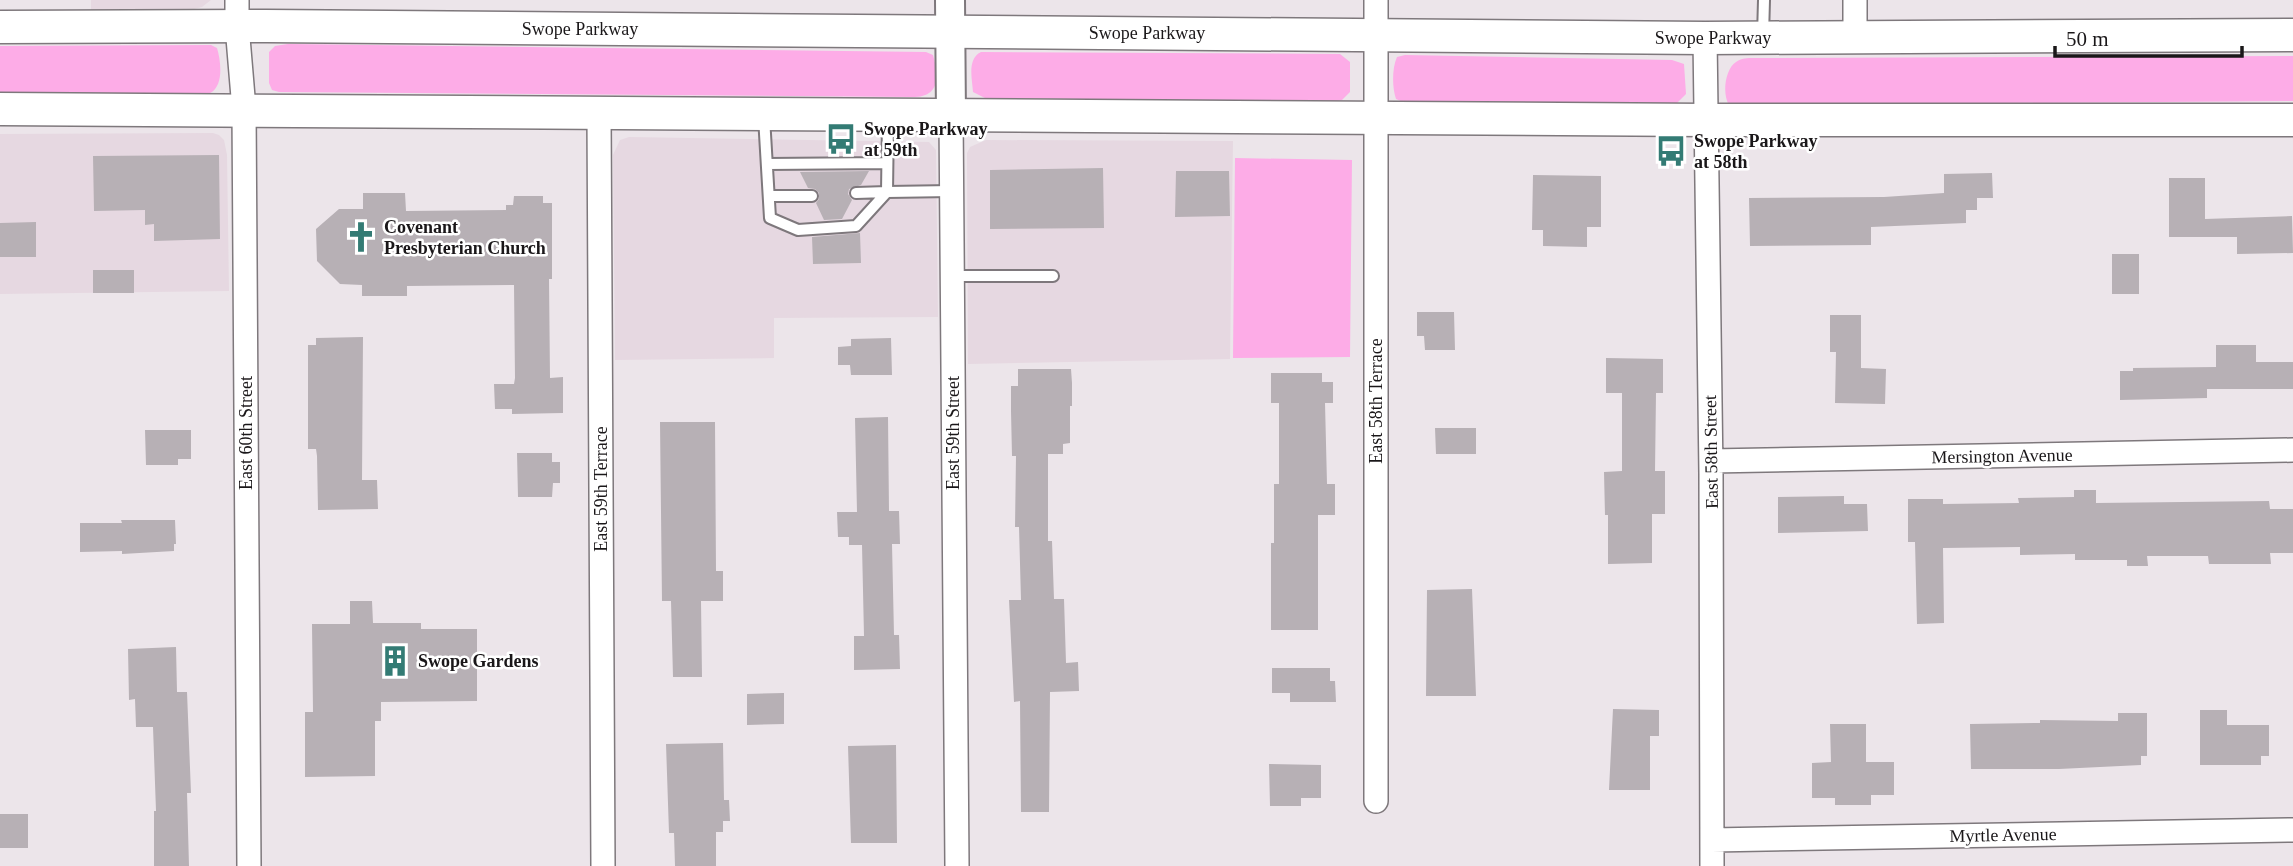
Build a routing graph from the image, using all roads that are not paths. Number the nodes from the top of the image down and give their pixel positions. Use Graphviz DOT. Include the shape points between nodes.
graph roads {
  1 [pos="950,0"];
  2 [pos="1376,0"];
  3 [pos="1764,0"];
  4 [pos="1855,0"];
  5 [pos="237,13"];
  6 [pos="0,27"];
  7 [pos="950,32"];
  8 [pos="1376,34"];
  9 [pos="2293,35"];
  10 [pos="1855,37"];
  11 [pos="1705,38"];
  12 [pos="1763,38"];
  13 [pos="0,109"];
  14 [pos="244,109"];
  15 [pos="599,113"];
  16 [pos="764,114"];
  17 [pos="888,115"];
  18 [pos="951,116"];
  19 [pos="1375,118"];
  20 [pos="1706,120"];
  21 [pos="2293,120"];
  22 [pos="887,163"];
  23 [pos="767,164"];
  24 [pos="951,191"];
  25 [pos="887,192"];
  26 [pos="856,193"];
  27 [pos="769,196"];
  28 [pos="812,196"];
  29 [pos="952,276"];
  30 [pos="1053,276"];
  31 [pos="2293,450"];
  32 [pos="1711,461"];
  33 [pos="1376,801"];
  34 [pos="2293,830"];
  35 [pos="1712,840"];
  36 [pos="249,866"];
  37 [pos="603,866"];
  38 [pos="957,866"];
  39 [pos="1712,866"];
  1 -- 7 [label="street, East 59th Street"];
  2 -- 8 [label="street, East 58th Terrace"];
  3 -- 12 [label="lane"];
  4 -- 10 [label="street"];
  5 -- 6 [label="main road, Swope Parkway"];
  5 -- 7 [label="main road, Swope Parkway"];
  5 -- 14 [label="street, East 60th Street"];
  7 -- 8 [label="main road, Swope Parkway"];
  7 -- 18 [label="street, East 59th Street"];
  8 -- 11 [label="main road, Swope Parkway"];
  8 -- 19 [label="street, East 58th Terrace"];
  9 -- 10 [label="main road, Swope Parkway"];
  10 -- 12 [label="main road, Swope Parkway"];
  11 -- 12 [label="main road, Swope Parkway"];
  11 -- 20 [label="street, East 58th Street"];
  13 -- 14 [label="main road"];
  14 -- 15 [label="main road"];
  14 -- 36 [label="street, East 60th Street"];
  15 -- 16 [label="main road"];
  15 -- 37 [label="street, East 59th Terrace"];
  16 -- 17 [label="main road"];
  16 -- 23 [label="lane"];
  17 -- 18 [label="main road"];
  17 -- 22 [label="lane"];
  18 -- 19 [label="main road"];
  18 -- 24 [label="street, East 59th Street"];
  19 -- 20 [label="main road"];
  19 -- 33 [label="street, East 58th Terrace"];
  20 -- 21 [label="main road"];
  20 -- 32 [label="street, East 58th Street"];
  22 -- 23 [label="lane"];
  22 -- 25 [label="lane"];
  23 -- 27 [label="lane"];
  24 -- 25 [label="lane"];
  24 -- 29 [label="street, East 59th Street"];
  25 -- 26 [label="lane"];
  25 -- 27 [label="lane" via="856,226 798,230 770,218"];
  27 -- 28 [label="lane"];
  29 -- 30 [label="lane"];
  29 -- 38 [label="street, East 59th Street"];
  31 -- 32 [label="street, Mersington Avenue"];
  32 -- 35 [label="street, East 58th Street"];
  34 -- 35 [label="street, Myrtle Avenue"];
  35 -- 39 [label="street, East 58th Street"];
}
